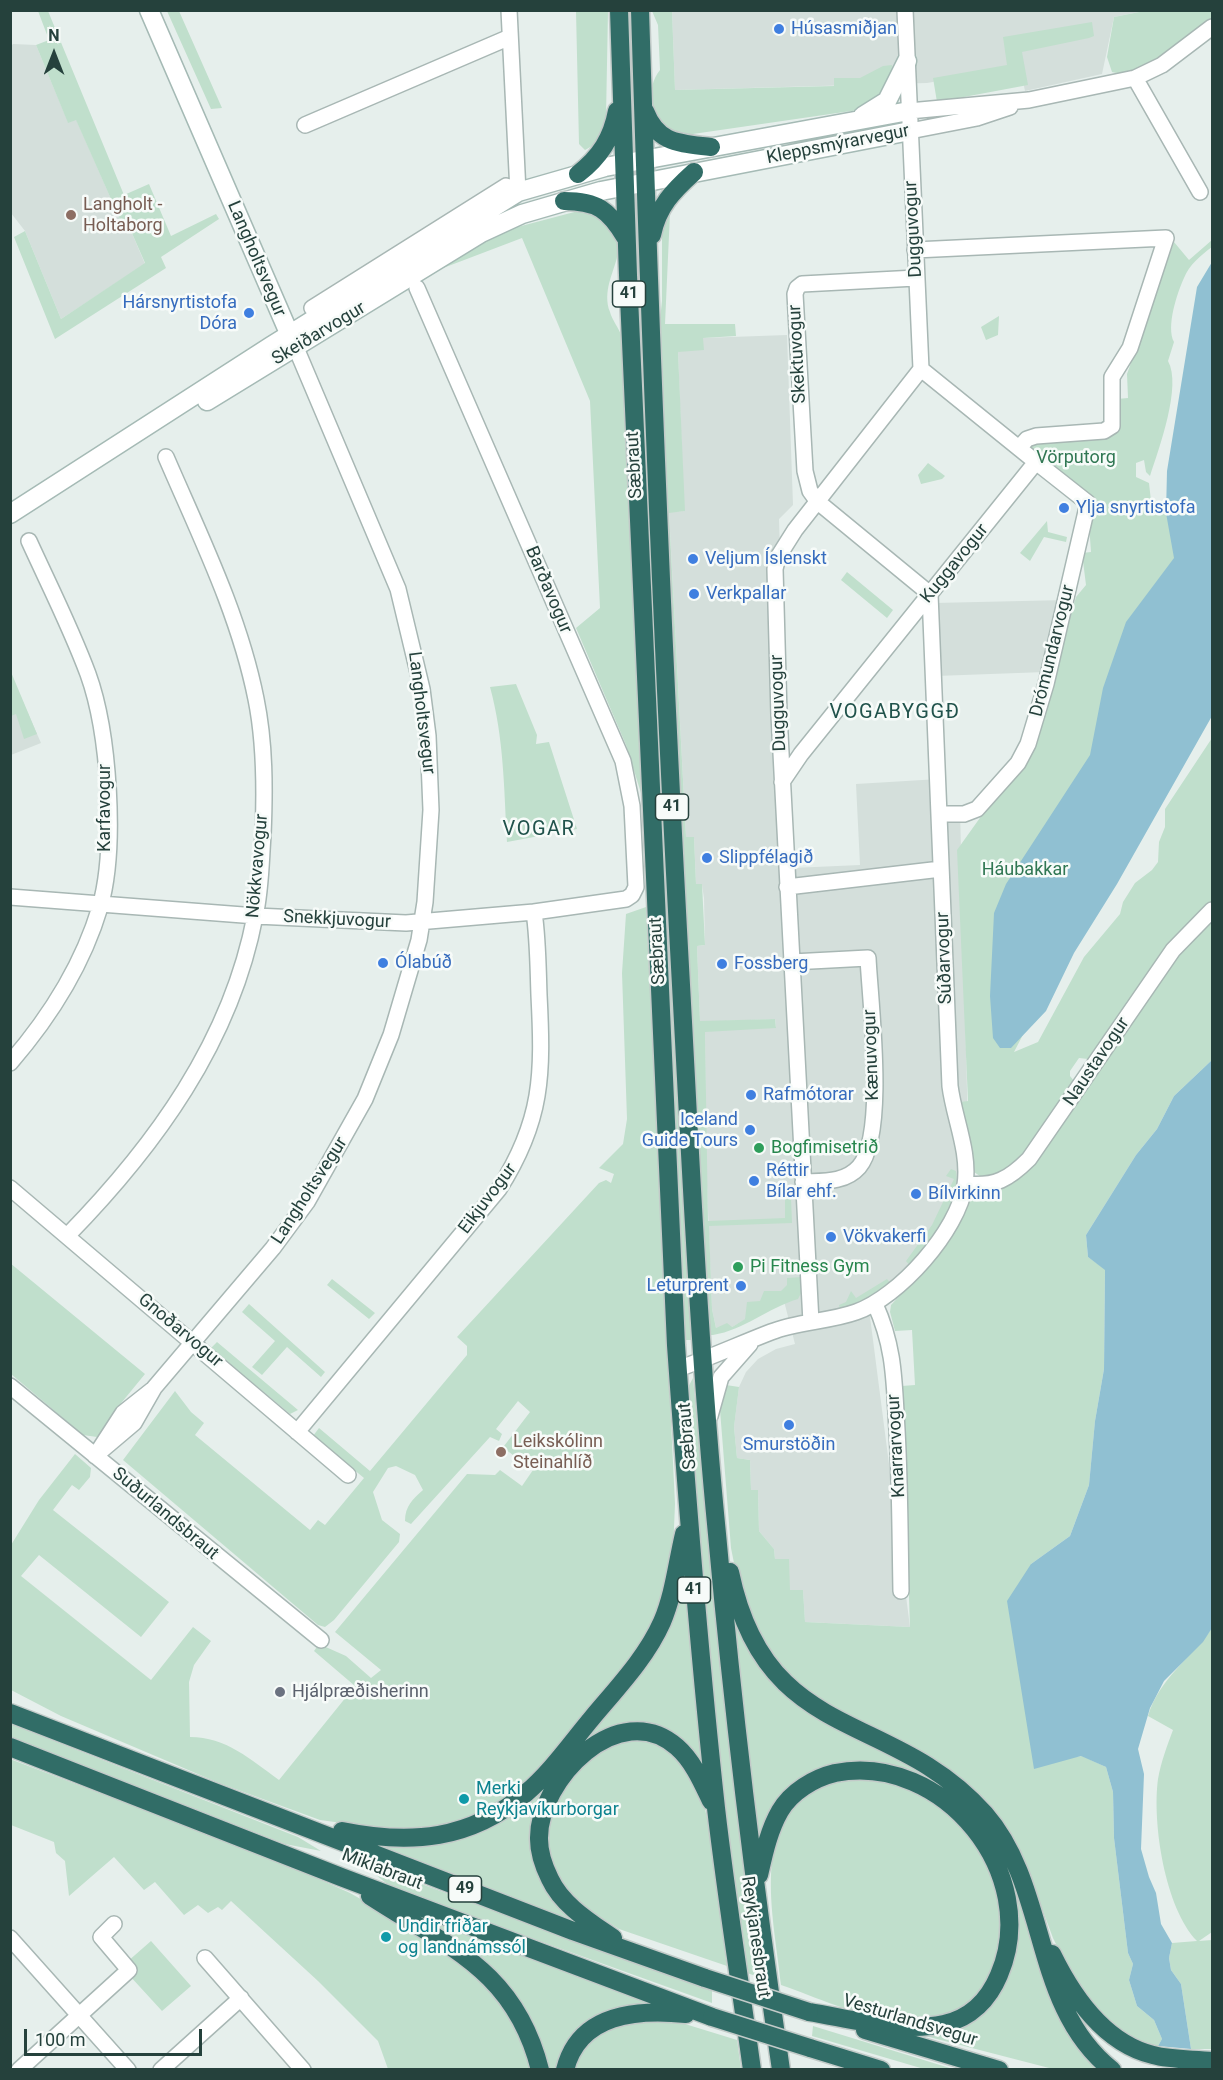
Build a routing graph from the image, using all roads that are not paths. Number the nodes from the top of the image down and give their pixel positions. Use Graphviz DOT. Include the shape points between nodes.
graph roads {
  1 [pos="148,10"];
  2 [pos="509,10"];
  3 [pos="619,10"];
  4 [pos="640,10"];
  5 [pos="905,10"];
  6 [pos="1212,27"];
  7 [pos="510,37"];
  8 [pos="907,61"];
  9 [pos="1135,78"];
  10 [pos="621,91"];
  11 [pos="1029,100"];
  12 [pos="643,106"];
  13 [pos="909,111"];
  14 [pos="843,123"];
  15 [pos="305,125"];
  16 [pos="910,131"];
  17 [pos="711,147"];
  18 [pos="644,160"];
  19 [pos="624,163"];
  20 [pos="694,172"];
  21 [pos="578,174"];
  22 [pos="645,182"];
  23 [pos="624,185"];
  24 [pos="518,192"];
  25 [pos="1200,192"];
  26 [pos="564,201"];
  27 [pos="627,241"];
  28 [pos="915,250"];
  29 [pos="648,254"];
  30 [pos="916,278"];
  31 [pos="417,288"];
  32 [pos="342,296"];
  33 [pos="312,308"];
  34 [pos="293,342"];
  35 [pos="921,369"];
  36 [pos="1019,448"];
  37 [pos="166,457"];
  38 [pos="1036,462"];
  39 [pos="818,502"];
  40 [pos="10,514"];
  41 [pos="10,526"];
  42 [pos="29,541"];
  43 [pos="930,594"];
  44 [pos="782,782"];
  45 [pos="939,814"];
  46 [pos="941,869"];
  47 [pos="787,887"];
  48 [pos="10,897"];
  49 [pos="626,899"];
  50 [pos="101,904"];
  51 [pos="1212,910"];
  52 [pos="534,912"];
  53 [pos="256,916"];
  54 [pos="422,922"];
  55 [pos="792,962"];
  56 [pos="10,1063"];
  57 [pos="803,1182"];
  58 [pos="966,1184"];
  59 [pos="10,1188"];
  60 [pos="67,1236"];
  61 [pos="875,1304"];
  62 [pos="811,1322"];
  63 [pos="754,1340"];
  64 [pos="193,1342"];
  65 [pos="703,1360"];
  66 [pos="678,1369"];
  67 [pos="10,1386"];
  68 [pos="709,1426"];
  69 [pos="297,1432"];
  70 [pos="95,1456"];
  71 [pos="348,1475"];
  72 [pos="687,1517"];
  73 [pos="716,1530"];
  74 [pos="901,1592"];
  75 [pos="321,1640"];
  76 [pos="10,1713"];
  77 [pos="10,1747"];
  78 [pos="716,1811"];
  79 [pos="294,1821"];
  80 [pos="341,1877"];
  81 [pos="756,1886"];
  82 [pos="1032,1912"];
  83 [pos="114,1924"];
  84 [pos="12,1943"];
  85 [pos="637,1954"];
  86 [pos="205,1959"];
  87 [pos="241,1998"];
  88 [pos="809,2012"];
  89 [pos="78,2014"];
  90 [pos="712,2017"];
  91 [pos="1207,2060"];
  92 [pos="19,2070"];
  93 [pos="128,2070"];
  94 [pos="161,2070"];
  95 [pos="303,2070"];
  96 [pos="540,2070"];
  97 [pos="565,2070"];
  98 [pos="752,2070"];
  99 [pos="781,2070"];
  100 [pos="881,2070"];
  101 [pos="999,2070"];
  102 [pos="1113,2070"];
  1 -- 34 [label="street, Langholtsvegur"];
  2 -- 7 [label="street"];
  3 -- 10 [label="highway, Sæbraut / 41"];
  4 -- 12 [label="highway, Sæbraut / 41"];
  5 -- 8 [label="street"];
  6 -- 9 [label="street, Kleppsmýrarvegur" via="1162,65"];
  7 -- 15 [label="street"];
  7 -- 24 [label="street"];
  8 -- 13 [label="street"];
  8 -- 14 [label="street" via="887,101 871,113"];
  9 -- 11 [label="street, Kleppsmýrarvegur"];
  9 -- 25 [label="street"];
  10 -- 19 [label="highway, Sæbraut / 41"];
  10 -- 21 [label="highway" via="606,145"];
  11 -- 13 [label="street, Kleppsmýrarvegur"];
  11 -- 16 [label="street, Kleppsmýrarvegur" via="977,118"];
  12 -- 17 [label="highway" via="654,130 674,143"];
  12 -- 18 [label="highway, Sæbraut / 41"];
  13 -- 14 [label="street, Kleppsmýrarvegur"];
  13 -- 16 [label="street"];
  14 -- 17 [label="street, Kleppsmýrarvegur"];
  16 -- 20 [label="street, Kleppsmýrarvegur"];
  16 -- 28 [label="street, Dugguvogur"];
  17 -- 18 [label="street, Kleppsmýrarvegur"];
  18 -- 19 [label="street, Skeiðarvogur"];
  18 -- 22 [label="highway, Sæbraut / 41"];
  19 -- 21 [label="street, Skeiðarvogur"];
  19 -- 23 [label="highway, Sæbraut / 41"];
  20 -- 22 [label="street, Kleppsmýrarvegur"];
  20 -- 29 [label="highway" via="661,207"];
  21 -- 24 [label="street, Skeiðarvogur"];
  22 -- 23 [label="street, Skeiðarvogur"];
  22 -- 29 [label="highway, Sæbraut / 41"];
  23 -- 26 [label="street, Skeiðarvogur"];
  23 -- 27 [label="highway, Sæbraut / 41"];
  24 -- 32 [label="street, Skeiðarvogur"];
  26 -- 27 [label="highway" via="585,202 608,212"];
  26 -- 34 [label="street, Skeiðarvogur" via="522,214 482,233"];
  27 -- 66 [label="highway, Sæbraut / 41"];
  28 -- 30 [label="street, Dugguvogur"];
  28 -- 36 [label="street" via="1166,237 1130,348 1112,377 1112,426 1104,431 1027,438"];
  29 -- 65 [label="highway, Sæbraut / 41" via="673,843"];
  30 -- 35 [label="street, Dugguvogur"];
  30 -- 39 [label="street, Skektuvogur" via="802,284 797,288 805,471 810,491"];
  31 -- 49 [label="street, Barðavogur" via="623,761 632,806 636,887"];
  32 -- 33 [label="street, Skeiðarvogur"];
  32 -- 34 [label="street, Skeiðarvogur"];
  34 -- 40 [label="street, Skeiðarvogur"];
  34 -- 41 [label="street, Skeiðarvogur"];
  34 -- 54 [label="street, Langholtsvegur" via="383,551 409,628 423,694 430,772 429,852"];
  35 -- 36 [label="street"];
  35 -- 39 [label="street, Dugguvogur"];
  36 -- 38 [label="street"];
  37 -- 53 [label="street, Nökkvavogur" via="227,600 256,700 263,751 264,809"];
  38 -- 43 [label="street, Kuggavogur"];
  38 -- 45 [label="street, Drómundarvogur" via="1088,503 1046,684 1028,744 999,788 972,812"];
  39 -- 43 [label="street"];
  39 -- 44 [label="street, Dugguvogur" via="795,530 775,569"];
  42 -- 50 [label="street, Karfavogur" via="89,675 102,729 109,819"];
  43 -- 44 [label="street, Kuggavogur"];
  43 -- 45 [label="street, Súðarvogur"];
  44 -- 47 [label="street, Dugguvogur"];
  45 -- 46 [label="street, Súðarvogur"];
  46 -- 47 [label="street"];
  46 -- 58 [label="street, Súðarvogur" via="950,1086 963,1146"];
  47 -- 55 [label="street, Dugguvogur"];
  48 -- 50 [label="street, Snekkjuvogur"];
  49 -- 52 [label="street, Snekkjuvogur"];
  50 -- 53 [label="street, Snekkjuvogur"];
  50 -- 56 [label="street, Karfavogur" via="74,972"];
  51 -- 58 [label="street, Naustavogur" via="1173,950 1029,1159 1003,1181 981,1186"];
  52 -- 54 [label="street, Snekkjuvogur"];
  52 -- 69 [label="street, Eikjuvogur" via="542,1058 535,1113 526,1141 499,1189"];
  53 -- 54 [label="street, Snekkjuvogur"];
  53 -- 60 [label="street, Nökkvavogur" via="229,1008 199,1070 169,1117"];
  54 -- 64 [label="street, Langholtsvegur" via="391,1035 356,1119 297,1217"];
  55 -- 57 [label="street, Dugguvogur"];
  55 -- 57 [label="street, Kænuvogur" via="868,958 875,1092 870,1137 860,1166 848,1176 832,1181"];
  57 -- 62 [label="street, Dugguvogur"];
  58 -- 61 [label="street, Súðarvogur" via="953,1217 924,1262"];
  59 -- 60 [label="street, Gnoðarvogur"];
  60 -- 64 [label="street, Gnoðarvogur"];
  61 -- 62 [label="street, Súðarvogur" via="855,1313"];
  61 -- 74 [label="street, Knarrarvogur" via="888,1332 893,1359"];
  62 -- 63 [label="street, Súðarvogur"];
  63 -- 65 [label="street, Súðarvogur"];
  63 -- 68 [label="street, Súðarvogur" via="721,1377"];
  64 -- 69 [label="street, Gnoðarvogur"];
  64 -- 70 [label="street, Langholtsvegur" via="154,1388 123,1413"];
  65 -- 66 [label="street, Súðarvogur"];
  65 -- 68 [label="highway, Sæbraut / 41"];
  66 -- 72 [label="highway, Sæbraut / 41"];
  67 -- 70 [label="street, Suðurlandsbraut"];
  68 -- 73 [label="highway, Sæbraut / 41"];
  69 -- 71 [label="street, Gnoðarvogur"];
  70 -- 75 [label="street, Suðurlandsbraut"];
  72 -- 78 [label="highway, Sæbraut / 41"];
  72 -- 79 [label="highway" via="672,1593 654,1638 527,1792 486,1821 422,1839 365,1836"];
  73 -- 81 [label="highway, Sæbraut / 41"];
  73 -- 82 [label="highway" via="747,1630 782,1681 819,1711 931,1768 969,1799 1004,1842"];
  76 -- 79 [label="highway, Miklabraut / 49"];
  77 -- 80 [label="highway, Miklabraut / 49"];
  78 -- 85 [label="highway" via="688,1758 660,1736 643,1732 606,1737 591,1747 575,1762 548,1802 539,1839 550,1881 587,1920"];
  78 -- 98 [label="highway, Reykjanesbraut / 41"];
  79 -- 85 [label="highway, Miklabraut / 49"];
  80 -- 90 [label="highway, Miklabraut / 49"];
  80 -- 96 [label="highway" via="453,1948 503,1989 534,2044"];
  81 -- 88 [label="highway" via="781,1809 810,1782 851,1770 902,1776 945,1798 977,1834 997,1871 1008,1913 1007,1952 994,1985 976,2009 960,2019 924,2026 898,2026"];
  81 -- 99 [label="highway, Reykjanesbraut / 41"];
  82 -- 91 [label="highway" via="1057,1962 1098,2022 1125,2044 1155,2056"];
  82 -- 102 [label="highway" via="1064,2011 1086,2045"];
  83 -- 89 [label="street" via="101,1937 129,1970"];
  84 -- 89 [label="street"];
  85 -- 88 [label="highway, Miklabraut / 49, bridge"];
  86 -- 87 [label="street"];
  87 -- 94 [label="street"];
  87 -- 95 [label="street"];
  88 -- 101 [label="highway, Vesturlandsvegur / 49"];
  89 -- 92 [label="street"];
  89 -- 93 [label="street"];
  90 -- 97 [label="highway" via="663,2012 618,2015 601,2022 575,2044"];
  90 -- 100 [label="highway, Miklabraut / 49, bridge"];
}
